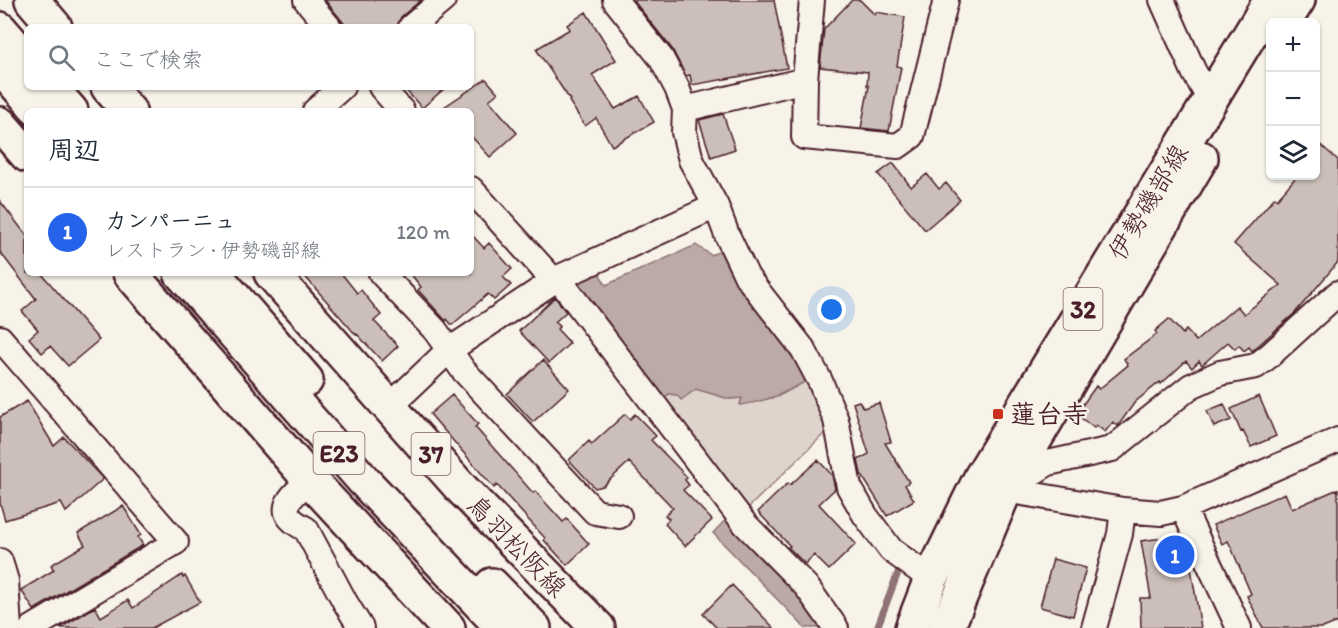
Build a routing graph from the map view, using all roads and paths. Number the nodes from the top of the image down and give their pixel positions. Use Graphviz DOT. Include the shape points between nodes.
graph roads {
  1 [pos="32,0"];
  2 [pos="306,0"];
  3 [pos="443,0"];
  4 [pos="615,0"];
  5 [pos="812,0"];
  6 [pos="946,0"];
  7 [pos="1162,0"];
  8 [pos="1271,0"];
  9 [pos="1298,0"];
  10 [pos="1287,18"];
  11 [pos="52,24"];
  12 [pos="326,24"];
  13 [pos="415,24"];
  14 [pos="0,29"];
  15 [pos="1266,51"];
  16 [pos="24,57"];
  17 [pos="0,66"];
  18 [pos="805,80"];
  19 [pos="53,90"];
  20 [pos="111,90"];
  21 [pos="339,90"];
  22 [pos="384,90"];
  23 [pos="1210,100"];
  24 [pos="36,108"];
  25 [pos="68,108"];
  26 [pos="126,108"];
  27 [pos="318,108"];
  28 [pos="399,108"];
  29 [pos="685,109"];
  30 [pos="0,124"];
  31 [pos="24,152"];
  32 [pos="474,192"];
  33 [pos="716,206"];
  34 [pos="133,276"];
  35 [pos="184,276"];
  36 [pos="216,276"];
  37 [pos="274,276"];
  38 [pos="384,276"];
  39 [pos="556,280"];
  40 [pos="1338,293"];
  41 [pos="0,338"];
  42 [pos="448,351"];
  43 [pos="389,407"];
  44 [pos="1338,440"];
  45 [pos="310,480"];
  46 [pos="993,484"];
  47 [pos="1183,508"];
  48 [pos="1123,510"];
  49 [pos="619,516"];
  50 [pos="0,561"];
  51 [pos="931,579"];
  52 [pos="9,628"];
  53 [pos="32,628"];
  54 [pos="361,628"];
  55 [pos="448,628"];
  56 [pos="503,628"];
  57 [pos="534,628"];
  58 [pos="598,628"];
  59 [pos="836,628"];
  60 [pos="912,628"];
  61 [pos="947,628"];
  62 [pos="1094,628"];
  63 [pos="1239,628"];
  1 -- 11 [label="main road"];
  2 -- 12 [label="street"];
  3 -- 13 [label="street"];
  4 -- 29 [label="street" via="661,58"];
  5 -- 18 [label="street"];
  6 -- 18 [label="street" via="912,136 898,146 804,137"];
  7 -- 23 [label="street"];
  8 -- 23 [label="main road, 伊勢磯部線 / 32"];
  9 -- 10 [label="main road"];
  14 -- 16 [label="main road"];
  15 -- 46 [label="main road, 伊勢磯部線 / 32"];
  17 -- 24 [label="main road"];
  18 -- 29 [label="street"];
  19 -- 25 [label="main road"];
  20 -- 26 [label="main road"];
  21 -- 27 [label="street"];
  22 -- 28 [label="street"];
  23 -- 46 [label="main road, 伊勢磯部線 / 32"];
  29 -- 33 [label="street" via="684,132 691,160"];
  30 -- 31 [label="main road"];
  32 -- 39 [label="street"];
  33 -- 39 [label="street"];
  33 -- 51 [label="street" via="747,277 803,349 820,381 836,420 849,487 865,515 891,550"];
  34 -- 45 [label="main road"];
  35 -- 56 [label="main road, E23" via="364,481"];
  36 -- 57 [label="main road, E23" via="381,466"];
  37 -- 43 [label="main road, 鳥羽松阪線 / 37"];
  38 -- 42 [label="street" via="435,330"];
  39 -- 42 [label="street"];
  39 -- 59 [label="street" via="745,524 806,586"];
  40 -- 46 [label="street" via="1256,366 1220,373 1191,386 1112,449 1048,463"];
  41 -- 53 [label="street" via="176,542"];
  42 -- 43 [label="street"];
  42 -- 49 [label="street" via="595,512"];
  43 -- 58 [label="main road, 鳥羽松阪線 / 37" via="461,488"];
  44 -- 47 [label="street"];
  45 -- 54 [label="street" via="290,498 286,506 288,517 306,529"];
  45 -- 55 [label="main road"];
  46 -- 48 [label="street"];
  46 -- 51 [label="main road, 伊勢磯部線 / 32"];
  46 -- 61 [label="main road, 伊勢磯部線 / 32"];
  47 -- 48 [label="street" via="1161,513"];
  47 -- 63 [label="street"];
  48 -- 62 [label="street"];
  50 -- 52 [label="street" via="6,581"];
  51 -- 60 [label="main road, 伊勢磯部線 / 32"];
}
